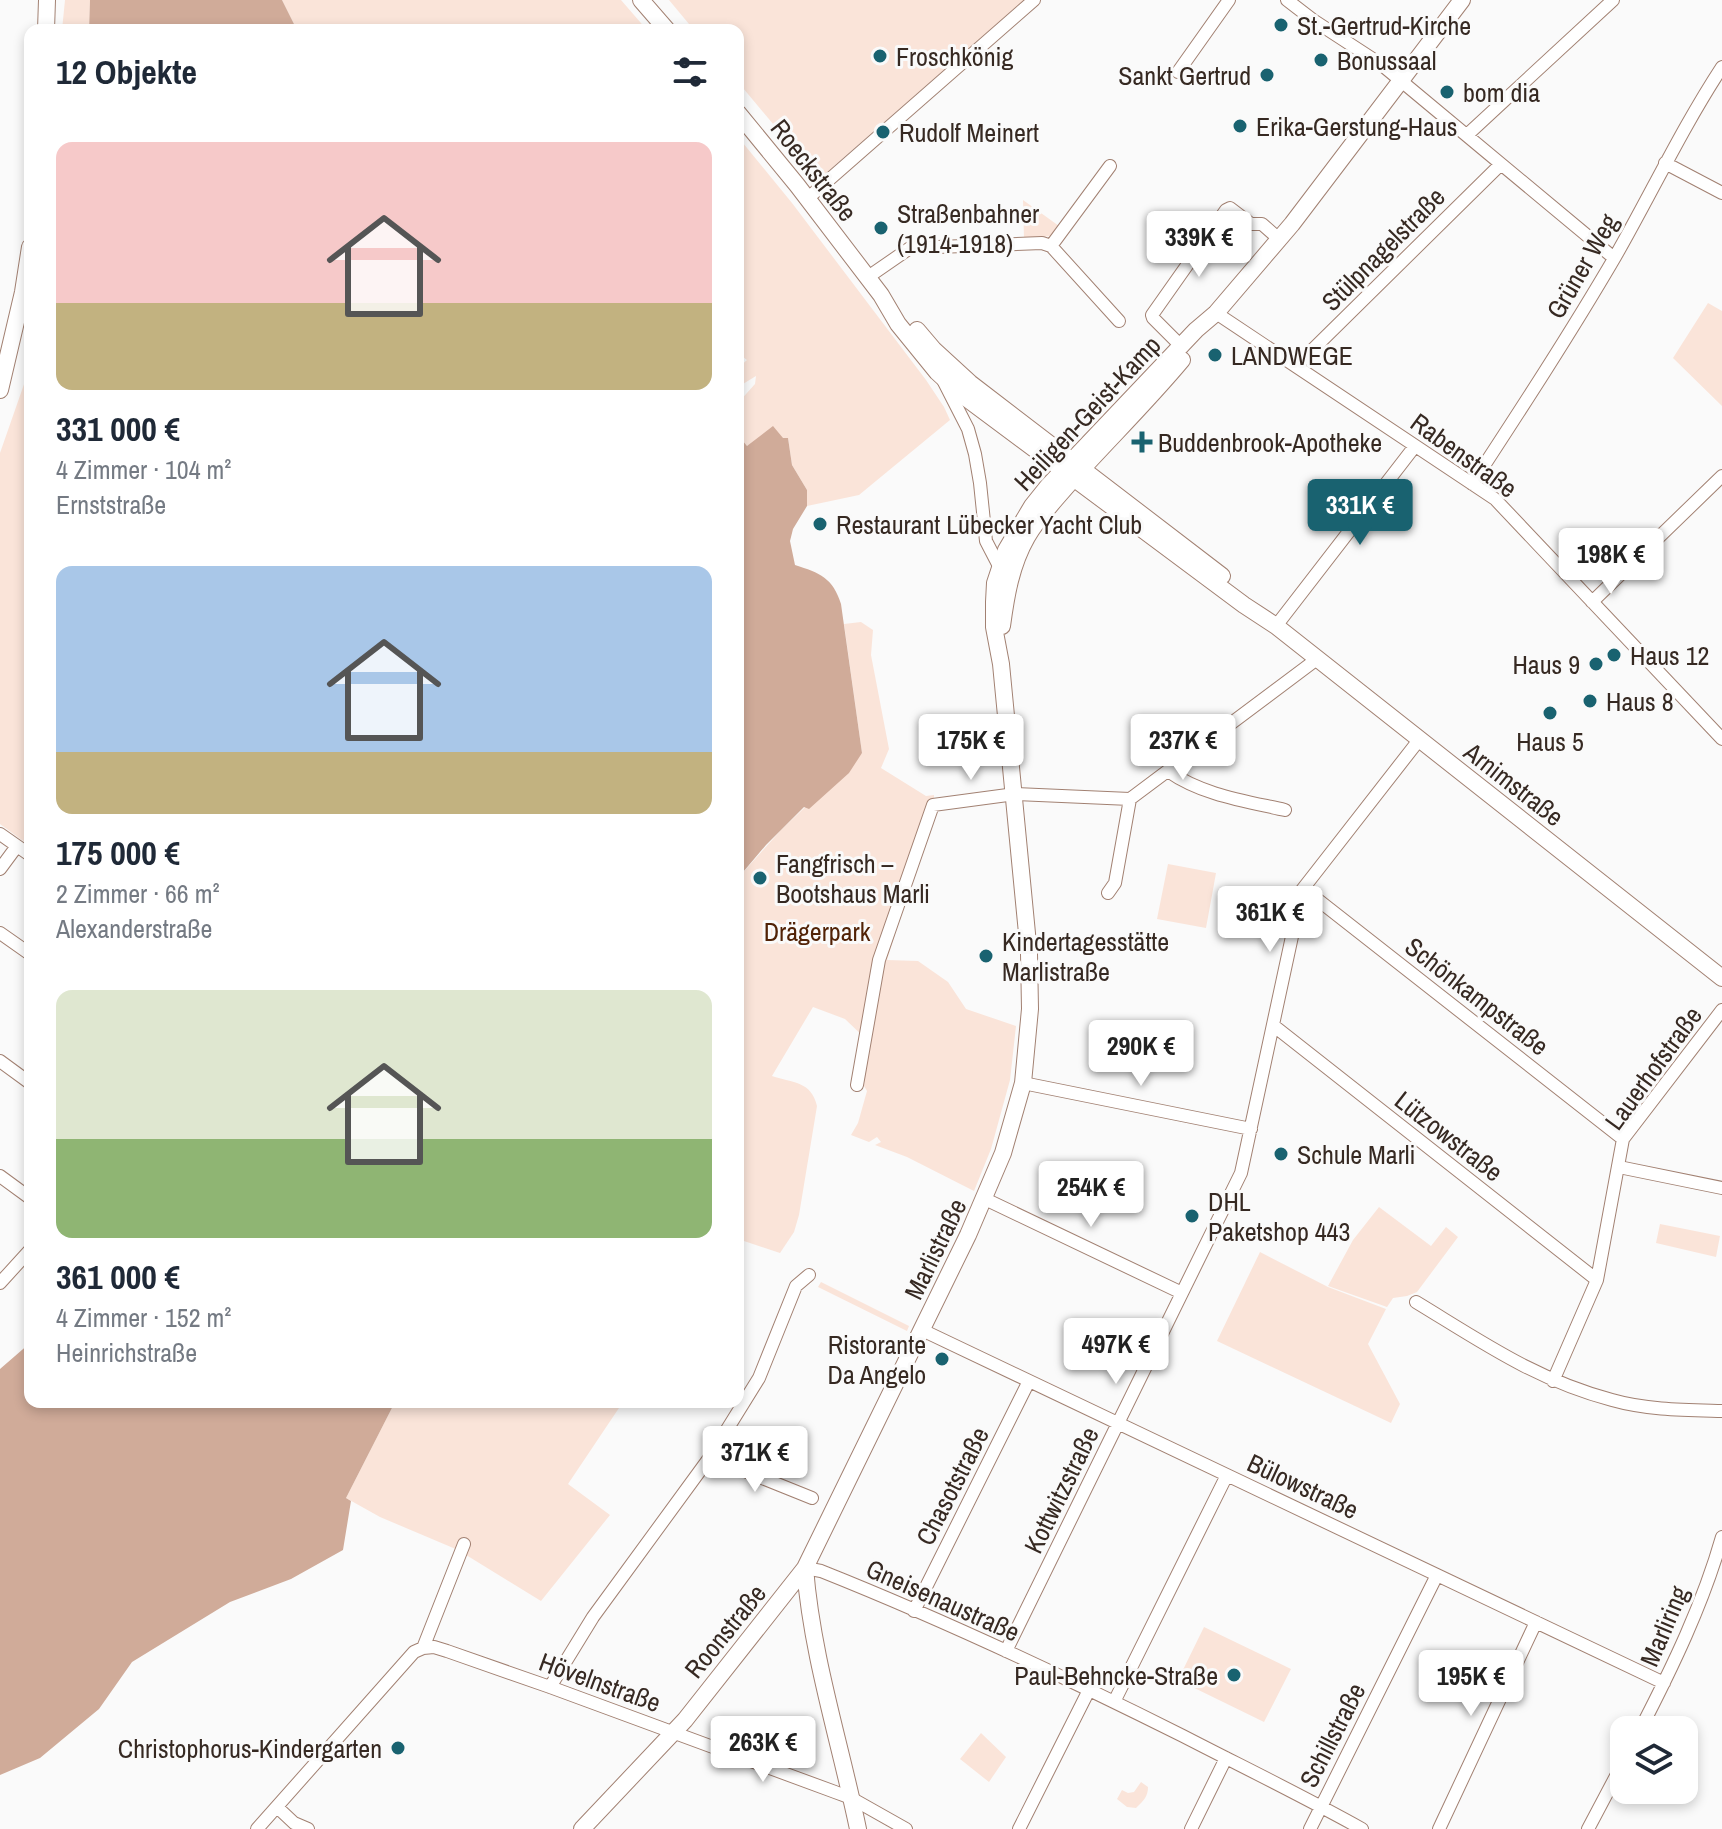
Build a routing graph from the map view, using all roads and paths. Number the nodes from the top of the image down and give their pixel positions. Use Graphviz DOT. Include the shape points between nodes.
graph roads {
  1 [pos="47,0"];
  2 [pos="642,0"];
  3 [pos="1034,0"];
  4 [pos="1229,0"];
  5 [pos="1287,0"];
  6 [pos="1462,0"];
  7 [pos="1613,0"];
  8 [pos="46,24"];
  9 [pos="662,24"];
  10 [pos="1722,67"];
  11 [pos="1178,72"];
  12 [pos="1400,80"];
  13 [pos="744,120"];
  14 [pos="1467,135"];
  15 [pos="1665,163"];
  16 [pos="1501,164"];
  17 [pos="1110,166"];
  18 [pos="1722,193"];
  19 [pos="807,199"];
  20 [pos="1279,239"];
  21 [pos="1051,246"];
  22 [pos="1614,258"];
  23 [pos="868,277"];
  24 [pos="24,286"];
  25 [pos="881,295"];
  26 [pos="1216,313"];
  27 [pos="1119,321"];
  28 [pos="1181,346"];
  29 [pos="1296,366"];
  30 [pos="937,372"];
  31 [pos="0,390"];
  32 [pos="985,404"];
  33 [pos="966,425"];
  34 [pos="1415,446"];
  35 [pos="1073,470"];
  36 [pos="1722,476"];
  37 [pos="1472,484"];
  38 [pos="1000,568"];
  39 [pos="1000,602"];
  40 [pos="1592,602"];
  41 [pos="1276,626"];
  42 [pos="1317,659"];
  43 [pos="1722,739"];
  44 [pos="1419,740"];
  45 [pos="1168,771"];
  46 [pos="1015,794"];
  47 [pos="1130,799"];
  48 [pos="1285,810"];
  49 [pos="0,834"];
  50 [pos="17,846"];
  51 [pos="24,851"];
  52 [pos="0,869"];
  53 [pos="1302,890"];
  54 [pos="1108,893"];
  55 [pos="0,933"];
  56 [pos="24,950"];
  57 [pos="1722,978"];
  58 [pos="1722,1010"];
  59 [pos="1274,1026"];
  60 [pos="0,1061"];
  61 [pos="24,1079"];
  62 [pos="1023,1083"];
  63 [pos="857,1085"];
  64 [pos="1251,1129"];
  65 [pos="1623,1139"];
  66 [pos="1619,1167"];
  67 [pos="0,1176"];
  68 [pos="1722,1188"];
  69 [pos="24,1194"];
  70 [pos="985,1199"];
  71 [pos="24,1257"];
  72 [pos="809,1275"];
  73 [pos="1597,1280"];
  74 [pos="0,1283"];
  75 [pos="1182,1293"];
  76 [pos="1416,1302"];
  77 [pos="922,1330"];
  78 [pos="1029,1381"];
  79 [pos="1553,1381"];
  80 [pos="744,1402"];
  81 [pos="740,1408"];
  82 [pos="1722,1411"];
  83 [pos="1118,1423"];
  84 [pos="710,1457"];
  85 [pos="1227,1475"];
  86 [pos="812,1498"];
  87 [pos="1722,1537"];
  88 [pos="464,1544"];
  89 [pos="805,1568"];
  90 [pos="1437,1575"];
  91 [pos="914,1611"];
  92 [pos="1536,1622"];
  93 [pos="423,1648"];
  94 [pos="1006,1651"];
  95 [pos="1664,1683"];
  96 [pos="550,1687"];
  97 [pos="1089,1690"];
  98 [pos="1114,1702"];
  99 [pos="1647,1716"];
  100 [pos="674,1732"];
  101 [pos="1226,1758"];
  102 [pos="1610,1787"];
  103 [pos="851,1798"];
  104 [pos="1321,1806"];
  105 [pos="277,1807"];
  106 [pos="257,1829"];
  107 [pos="308,1829"];
  108 [pos="582,1829"];
  109 [pos="858,1829"];
  110 [pos="906,1829"];
  111 [pos="1019,1829"];
  112 [pos="1191,1829"];
  113 [pos="1310,1829"];
  114 [pos="1362,1829"];
  115 [pos="1439,1829"];
  116 [pos="1588,1829"];
  1 -- 8 [label="main road"];
  2 -- 9 [label="main road"];
  3 -- 19 [label="street"];
  4 -- 11 [label="street"];
  5 -- 12 [label="street"];
  6 -- 12 [label="main road, Heiligen-Geist-Kamp"];
  7 -- 14 [label="street"];
  10 -- 15 [label="street, Grüner Weg"];
  12 -- 14 [label="street"];
  12 -- 20 [label="main road, Heiligen-Geist-Kamp"];
  13 -- 19 [label="main road, Roeckstraße"];
  14 -- 16 [label="street"];
  15 -- 18 [label="street"];
  15 -- 22 [label="street, Grüner Weg"];
  16 -- 22 [label="street"];
  16 -- 29 [label="street, Stülpnagelstraße"];
  17 -- 21 [label="street"];
  19 -- 23 [label="main road, Roeckstraße"];
  20 -- 26 [label="main road, Heiligen-Geist-Kamp"];
  20 -- 28 [label="street" via="1228,208 1152,315"];
  21 -- 23 [label="street" via="910,248"];
  21 -- 27 [label="street"];
  22 -- 37 [label="street, Grüner Weg"];
  23 -- 25 [label="main road, Roeckstraße"];
  24 -- 31 [label="main road"];
  25 -- 30 [label="main road, Roeckstraße"];
  25 -- 32 [label="main road, Roeckstraße"];
  26 -- 28 [label="main road, Heiligen-Geist-Kamp"];
  26 -- 29 [label="street, Rabenstraße"];
  26 -- 35 [label="main road, Heiligen-Geist-Kamp" via="1160,386"];
  28 -- 35 [label="main road, Heiligen-Geist-Kamp"];
  29 -- 34 [label="street, Rabenstraße"];
  30 -- 32 [label="main road, Roeckstraße" via="962,395"];
  30 -- 33 [label="street, Roeckstraße"];
  32 -- 33 [label="street"];
  32 -- 35 [label="main road, Arnimstraße"];
  33 -- 38 [label="street" via="986,541"];
  34 -- 37 [label="street, Rabenstraße"];
  34 -- 41 [label="street"];
  35 -- 38 [label="main road, Heiligen-Geist-Kamp" via="1032,506"];
  35 -- 39 [label="main road, Heiligen-Geist-Kamp" via="1027,537"];
  35 -- 41 [label="main road, Arnimstraße"];
  36 -- 40 [label="street"];
  37 -- 40 [label="street, Rabenstraße" via="1495,499"];
  38 -- 39 [label="main road, Heiligen-Geist-Kamp" via="995,583"];
  39 -- 46 [label="main road, Marlistraße"];
  40 -- 43 [label="street, Rabenstraße"];
  41 -- 42 [label="main road, Arnimstraße"];
  42 -- 44 [label="main road, Arnimstraße"];
  42 -- 45 [label="street"];
  44 -- 53 [label="street"];
  44 -- 57 [label="main road, Arnimstraße"];
  45 -- 47 [label="street"];
  45 -- 48 [label="street" via="1188,785"];
  46 -- 47 [label="street"];
  46 -- 62 [label="main road, Marlistraße" via="1030,967"];
  46 -- 63 [label="street" via="933,805 879,960"];
  47 -- 54 [label="street" via="1115,883"];
  49 -- 50 [label="street"];
  50 -- 51 [label="street"];
  50 -- 52 [label="street"];
  53 -- 59 [label="street, Kottwitzstraße"];
  53 -- 65 [label="street, Schönkampstraße"];
  55 -- 56 [label="street"];
  58 -- 65 [label="street, Lauerhofstraße"];
  59 -- 64 [label="street, Kottwitzstraße"];
  59 -- 73 [label="street, Lützowstraße"];
  60 -- 61 [label="street"];
  62 -- 64 [label="street"];
  62 -- 70 [label="main road, Marlistraße"];
  64 -- 75 [label="street, Kottwitzstraße" via="1241,1173"];
  65 -- 66 [label="street, Lauerhofstraße"];
  66 -- 68 [label="street"];
  66 -- 73 [label="street, Lauerhofstraße"];
  67 -- 69 [label="street"];
  70 -- 75 [label="street"];
  70 -- 77 [label="main road, Marlistraße"];
  71 -- 74 [label="street"];
  72 -- 80 [label="street" via="796,1286"];
  73 -- 79 [label="street, Lauerhofstraße"];
  75 -- 83 [label="street, Kottwitzstraße"];
  76 -- 79 [label="street"];
  77 -- 78 [label="street, Bülowstraße"];
  77 -- 89 [label="main road, Marlistraße"];
  78 -- 83 [label="street, Bülowstraße"];
  78 -- 91 [label="street, Chasotstraße"];
  79 -- 82 [label="street" via="1623,1403"];
  81 -- 84 [label="street"];
  83 -- 85 [label="street, Bülowstraße"];
  83 -- 94 [label="street, Kottwitzstraße"];
  84 -- 86 [label="street"];
  84 -- 96 [label="street" via="593,1617"];
  85 -- 90 [label="street, Bülowstraße"];
  85 -- 98 [label="street"];
  87 -- 95 [label="street, Marliring"];
  88 -- 93 [label="street"];
  89 -- 91 [label="street, Gneisenaustraße"];
  89 -- 100 [label="main road, Roonstraße"];
  89 -- 103 [label="main road" via="818,1661"];
  90 -- 92 [label="street, Bülowstraße"];
  90 -- 104 [label="street, Schillstraße"];
  91 -- 94 [label="street, Gneisenaustraße"];
  92 -- 95 [label="street, Bülowstraße"];
  92 -- 115 [label="street"];
  93 -- 96 [label="street, Hövelnstraße" via="434,1647"];
  93 -- 105 [label="street"];
  94 -- 97 [label="street, Gneisenaustraße"];
  95 -- 99 [label="street, Marliring"];
  96 -- 100 [label="street, Hövelnstraße"];
  97 -- 98 [label="street, Gneisenaustraße"];
  97 -- 111 [label="street"];
  98 -- 101 [label="street, Gneisenaustraße"];
  100 -- 103 [label="street, Hövelnstraße"];
  100 -- 108 [label="main road, Roonstraße"];
  101 -- 104 [label="street, Gneisenaustraße"];
  101 -- 112 [label="street"];
  102 -- 116 [label="street"];
  103 -- 109 [label="main road"];
  103 -- 110 [label="street, Hövelnstraße"];
  104 -- 113 [label="street, Schillstraße"];
  104 -- 114 [label="street, Gneisenaustraße"];
  105 -- 106 [label="street"];
  105 -- 107 [label="street"];
}
